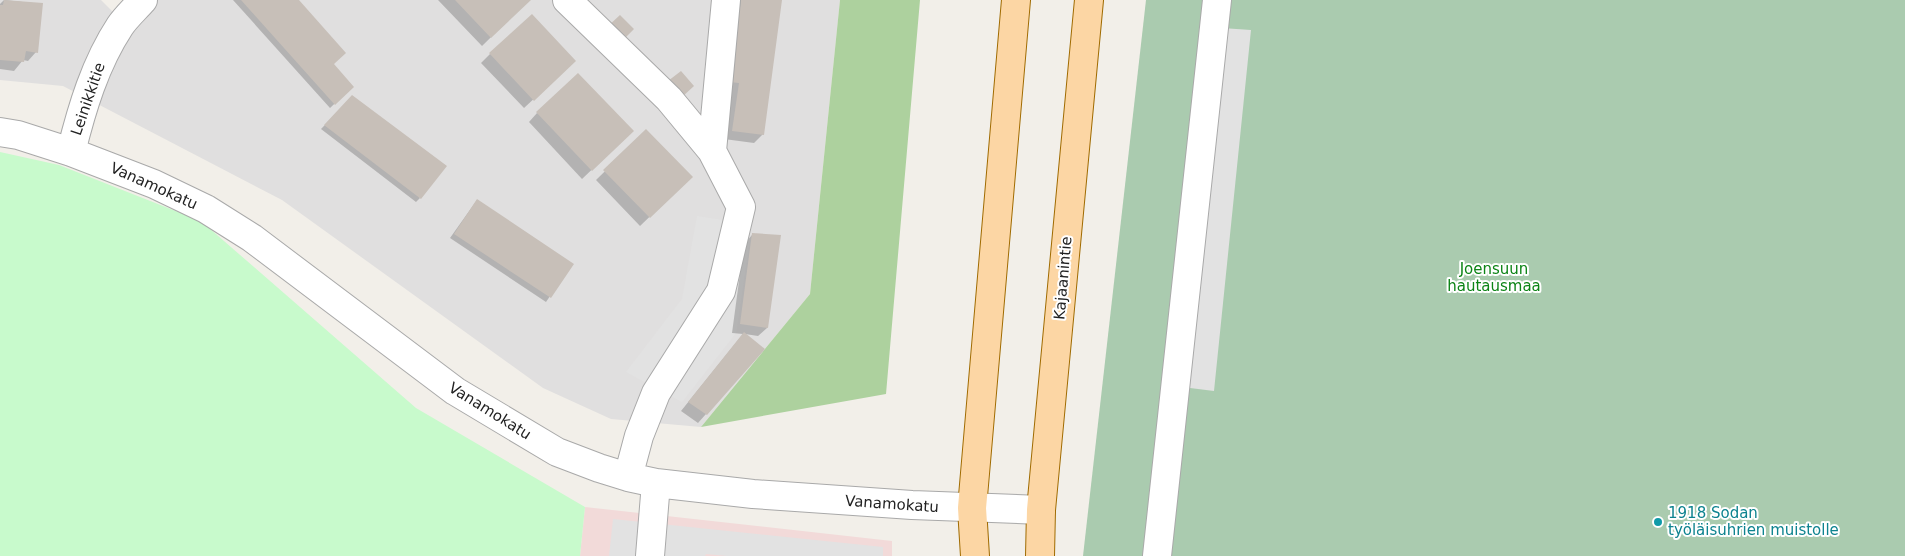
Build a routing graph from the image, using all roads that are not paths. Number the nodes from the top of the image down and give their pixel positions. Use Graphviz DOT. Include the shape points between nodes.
graph roads {
  1 [pos="143,0"];
  2 [pos="567,0"];
  3 [pos="726,0"];
  4 [pos="1016,0"];
  5 [pos="1089,0"];
  6 [pos="1217,0"];
  7 [pos="0,132"];
  8 [pos="712,150"];
  9 [pos="71,152"];
  10 [pos="628,477"];
  11 [pos="656,483"];
  12 [pos="972,508"];
  13 [pos="1041,510"];
  14 [pos="650,556"];
  15 [pos="975,556"];
  16 [pos="1040,556"];
  17 [pos="1158,556"];
  1 -- 9 [label="street, Leinikkitie" via="120,25 98,65"];
  2 -- 8 [label="street" via="669,99"];
  3 -- 8 [label="street"];
  4 -- 12 [label="main road"];
  5 -- 13 [label="main road, Kajaanintie"];
  6 -- 17 [label="street"];
  7 -- 9 [label="street, Vanamokatu" via="18,134"];
  8 -- 10 [label="street" via="741,207 721,292 656,393 639,436"];
  9 -- 10 [label="street, Vanamokatu" via="154,184 206,209 252,238 455,391 557,452"];
  10 -- 11 [label="street, Vanamokatu"];
  11 -- 12 [label="street, Vanamokatu" via="754,494"];
  11 -- 14 [label="street"];
  12 -- 13 [label="street, Vanamokatu"];
  12 -- 15 [label="main road"];
  13 -- 16 [label="main road, Kajaanintie"];
}
